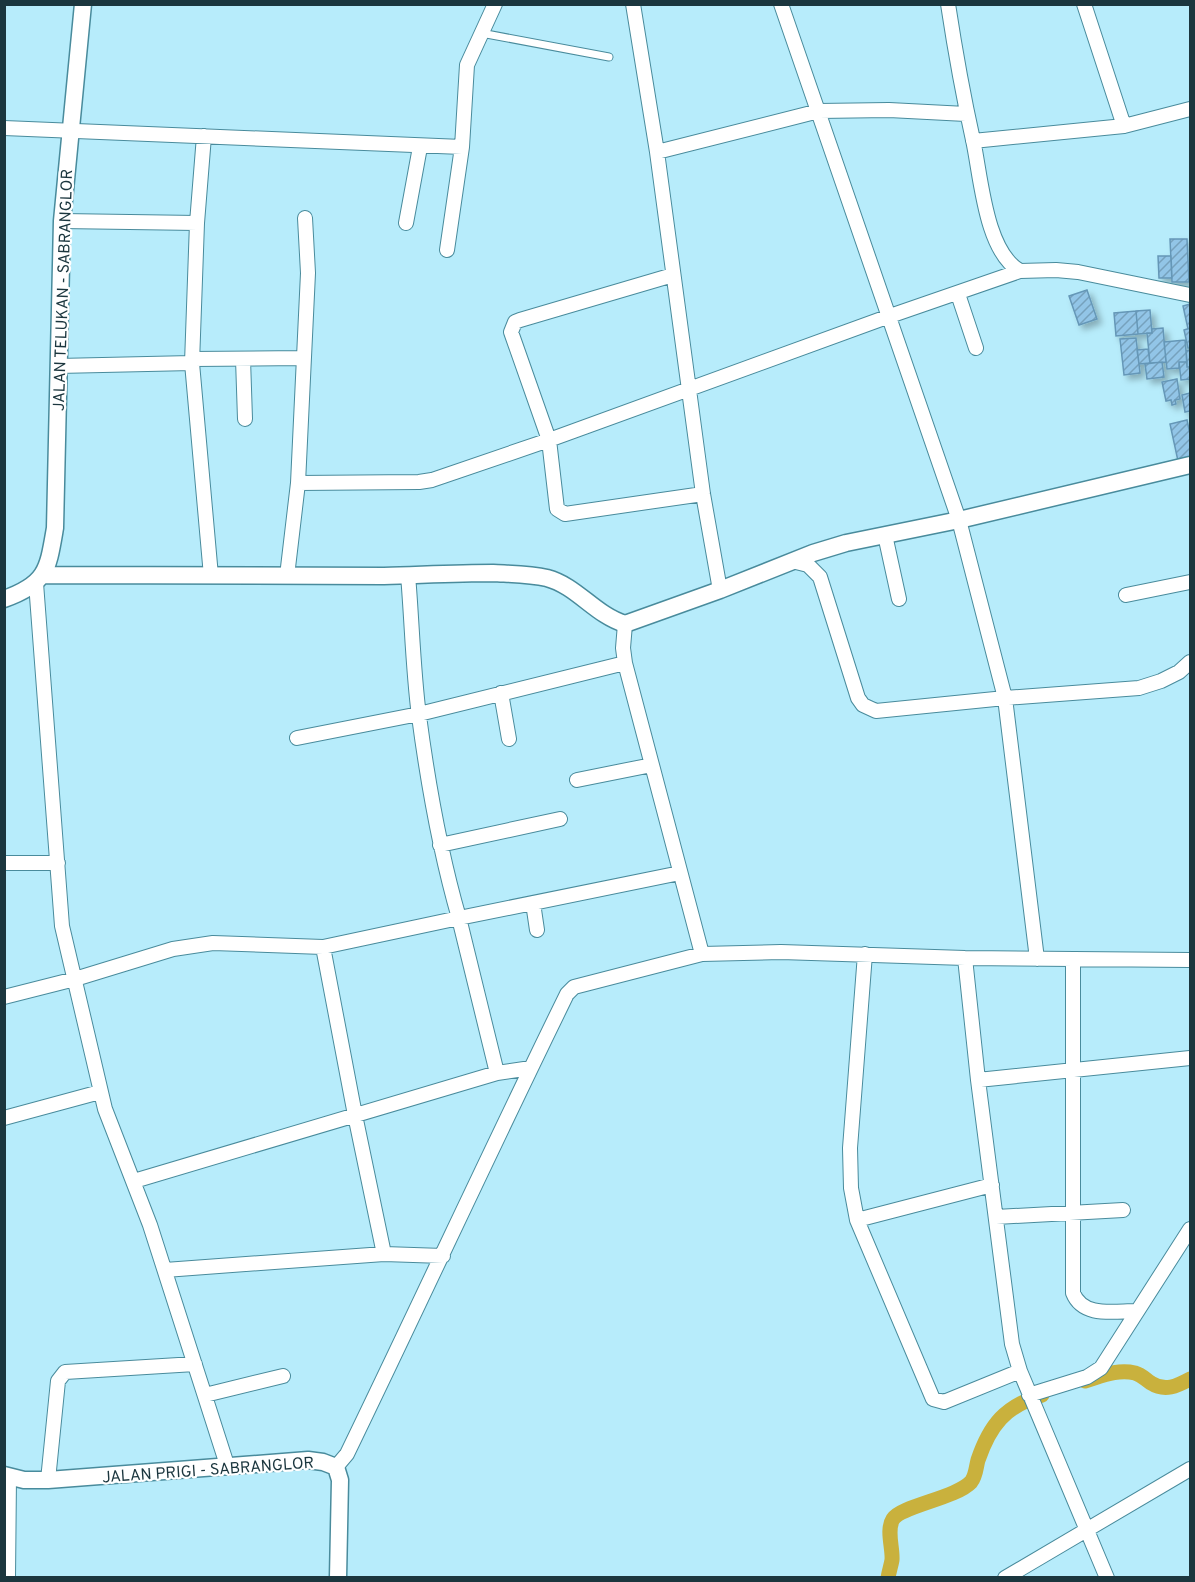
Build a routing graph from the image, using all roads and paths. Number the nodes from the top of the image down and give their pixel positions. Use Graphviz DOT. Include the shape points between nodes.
graph roads {
  1 [pos="83,4"];
  2 [pos="495,4"];
  3 [pos="781,4"];
  4 [pos="948,4"];
  5 [pos="1084,4"];
  6 [pos="635,5"];
  7 [pos="487,34"];
  8 [pos="609,57"];
  9 [pos="1191,109"];
  10 [pos="819,111"];
  11 [pos="966,114"];
  12 [pos="1124,126"];
  13 [pos="4,129"];
  14 [pos="70,133"];
  15 [pos="204,136"];
  16 [pos="973,141"];
  17 [pos="420,147"];
  18 [pos="462,147"];
  19 [pos="657,152"];
  20 [pos="305,218"];
  21 [pos="62,220"];
  22 [pos="197,223"];
  23 [pos="406,223"];
  24 [pos="447,250"];
  25 [pos="1020,271"];
  26 [pos="673,274"];
  27 [pos="958,294"];
  28 [pos="1191,295"];
  29 [pos="887,316"];
  30 [pos="976,348"];
  31 [pos="303,358"];
  32 [pos="243,359"];
  33 [pos="192,361"];
  34 [pos="58,366"];
  35 [pos="689,388"];
  36 [pos="244,418"];
  37 [pos="549,440"];
  38 [pos="1191,465"];
  39 [pos="298,483"];
  40 [pos="703,494"];
  41 [pos="959,520"];
  42 [pos="885,535"];
  43 [pos="792,561"];
  44 [pos="408,575"];
  45 [pos="211,576"];
  46 [pos="279,576"];
  47 [pos="40,579"];
  48 [pos="1191,582"];
  49 [pos="720,590"];
  50 [pos="1126,595"];
  51 [pos="899,598"];
  52 [pos="4,599"];
  53 [pos="625,624"];
  54 [pos="1191,662"];
  55 [pos="625,663"];
  56 [pos="501,693"];
  57 [pos="1005,698"];
  58 [pos="419,714"];
  59 [pos="297,738"];
  60 [pos="508,739"];
  61 [pos="652,765"];
  62 [pos="577,780"];
  63 [pos="560,819"];
  64 [pos="440,845"];
  65 [pos="4,863"];
  66 [pos="58,863"];
  67 [pos="680,873"];
  68 [pos="533,903"];
  69 [pos="459,918"];
  70 [pos="537,930"];
  71 [pos="323,947"];
  72 [pos="702,954"];
  73 [pos="865,954"];
  74 [pos="965,958"];
  75 [pos="1037,959"];
  76 [pos="1073,959"];
  77 [pos="1191,960"];
  78 [pos="75,979"];
  79 [pos="4,997"];
  80 [pos="1191,1058"];
  81 [pos="531,1068"];
  82 [pos="1073,1072"];
  83 [pos="497,1073"];
  84 [pos="978,1080"];
  85 [pos="100,1092"];
  86 [pos="355,1115"];
  87 [pos="4,1118"];
  88 [pos="134,1181"];
  89 [pos="992,1185"];
  90 [pos="1124,1210"];
  91 [pos="1074,1213"];
  92 [pos="996,1217"];
  93 [pos="857,1220"];
  94 [pos="1191,1229"];
  95 [pos="384,1254"];
  96 [pos="443,1256"];
  97 [pos="165,1270"];
  98 [pos="1136,1311"];
  99 [pos="195,1364"];
  100 [pos="1020,1371"];
  101 [pos="283,1376"];
  102 [pos="205,1395"];
  103 [pos="1029,1395"];
  104 [pos="336,1467"];
  105 [pos="228,1468"];
  106 [pos="1191,1469"];
  107 [pos="7,1476"];
  108 [pos="48,1480"];
  109 [pos="1086,1529"];
  110 [pos="8,1578"];
  111 [pos="338,1578"];
  112 [pos="1005,1578"];
  113 [pos="1107,1578"];
  1 -- 14 [label="street, JALAN TELUKAN - SABRANGLOR"];
  2 -- 7 [label="street"];
  3 -- 10 [label="street"];
  4 -- 11 [label="street"];
  5 -- 12 [label="street"];
  6 -- 19 [label="street"];
  7 -- 8 [label="lane"];
  7 -- 18 [label="street" via="467,64"];
  9 -- 12 [label="street"];
  10 -- 11 [label="street"];
  10 -- 19 [label="street"];
  10 -- 29 [label="street"];
  11 -- 16 [label="street"];
  12 -- 16 [label="street"];
  13 -- 14 [label="street"];
  14 -- 15 [label="street"];
  14 -- 21 [label="street, JALAN TELUKAN - SABRANGLOR"];
  15 -- 17 [label="street"];
  15 -- 22 [label="street"];
  16 -- 25 [label="street" via="990,226 1008,261"];
  17 -- 18 [label="street"];
  17 -- 23 [label="street"];
  18 -- 24 [label="street"];
  19 -- 26 [label="street"];
  20 -- 31 [label="street" via="308,273"];
  21 -- 22 [label="street"];
  21 -- 34 [label="street, JALAN TELUKAN - SABRANGLOR"];
  22 -- 33 [label="street"];
  25 -- 27 [label="street"];
  25 -- 28 [label="street" via="1078,272"];
  26 -- 35 [label="street"];
  26 -- 37 [label="street" via="515,322 512,332"];
  27 -- 29 [label="street"];
  27 -- 30 [label="street"];
  29 -- 35 [label="street"];
  29 -- 41 [label="street"];
  31 -- 32 [label="street"];
  31 -- 39 [label="street"];
  32 -- 33 [label="street"];
  32 -- 36 [label="street"];
  33 -- 34 [label="street"];
  33 -- 45 [label="street"];
  34 -- 47 [label="street, JALAN TELUKAN - SABRANGLOR" via="55,528 51,554"];
  35 -- 37 [label="street"];
  35 -- 40 [label="street"];
  37 -- 39 [label="street" via="426,481"];
  37 -- 40 [label="street" via="555,505 566,514"];
  38 -- 41 [label="street"];
  39 -- 46 [label="street"];
  40 -- 49 [label="street"];
  41 -- 42 [label="street"];
  41 -- 57 [label="street"];
  42 -- 43 [label="street"];
  42 -- 51 [label="street"];
  43 -- 49 [label="street"];
  43 -- 57 [label="street" via="808,565 820,577 858,698 870,710"];
  44 -- 46 [label="street"];
  44 -- 53 [label="street" via="542,577 570,588 607,617"];
  44 -- 58 [label="street"];
  45 -- 46 [label="street"];
  45 -- 47 [label="street"];
  47 -- 52 [label="street"];
  47 -- 66 [label="street"];
  48 -- 50 [label="street"];
  49 -- 53 [label="street"];
  53 -- 55 [label="street"];
  54 -- 57 [label="street" via="1161,681 1139,688"];
  55 -- 56 [label="street"];
  55 -- 61 [label="street"];
  56 -- 58 [label="street"];
  56 -- 60 [label="street"];
  57 -- 75 [label="street"];
  58 -- 59 [label="street"];
  58 -- 64 [label="street"];
  61 -- 62 [label="street"];
  61 -- 67 [label="street"];
  63 -- 64 [label="street"];
  64 -- 69 [label="street"];
  65 -- 66 [label="street"];
  66 -- 78 [label="street" via="62,926"];
  67 -- 68 [label="street"];
  67 -- 72 [label="street"];
  68 -- 69 [label="street"];
  68 -- 70 [label="street"];
  69 -- 71 [label="street"];
  69 -- 83 [label="street"];
  71 -- 78 [label="street" via="213,942 173,949"];
  71 -- 86 [label="street"];
  72 -- 73 [label="street"];
  72 -- 81 [label="street" via="574,987"];
  73 -- 74 [label="street"];
  73 -- 93 [label="street" via="850,1148"];
  74 -- 75 [label="street"];
  74 -- 84 [label="street"];
  75 -- 76 [label="street"];
  76 -- 77 [label="street"];
  76 -- 82 [label="street"];
  78 -- 79 [label="street"];
  78 -- 85 [label="street"];
  80 -- 82 [label="street"];
  81 -- 83 [label="street"];
  81 -- 96 [label="street"];
  82 -- 84 [label="street"];
  82 -- 91 [label="street"];
  83 -- 86 [label="street"];
  84 -- 89 [label="street"];
  85 -- 87 [label="street"];
  85 -- 88 [label="street"];
  86 -- 88 [label="street"];
  86 -- 95 [label="street"];
  88 -- 97 [label="street"];
  89 -- 92 [label="street"];
  89 -- 93 [label="street"];
  90 -- 91 [label="street"];
  91 -- 92 [label="street"];
  91 -- 98 [label="street" via="1073,1293 1078,1304 1089,1310"];
  92 -- 100 [label="street" via="1012,1344"];
  93 -- 100 [label="street" via="933,1399 944,1402"];
  94 -- 98 [label="street"];
  95 -- 96 [label="street"];
  95 -- 97 [label="street"];
  96 -- 104 [label="street" via="347,1454"];
  97 -- 99 [label="street"];
  98 -- 103 [label="street" via="1094,1374"];
  99 -- 102 [label="street"];
  99 -- 108 [label="street" via="65,1372 58,1381"];
  100 -- 103 [label="street"];
  101 -- 102 [label="street"];
  102 -- 105 [label="street"];
  103 -- 109 [label="street"];
  104 -- 105 [label="street, JALAN PRIGI - SABRANGLOR" via="308,1460"];
  104 -- 111 [label="street, JALAN PRIGI - SABRANGLOR" via="340,1480"];
  105 -- 108 [label="street, JALAN PRIGI - SABRANGLOR"];
  106 -- 109 [label="street"];
  107 -- 108 [label="street, JALAN PRIGI - SABRANGLOR"];
  107 -- 110 [label="street"];
  109 -- 112 [label="street"];
  109 -- 113 [label="street"];
}
